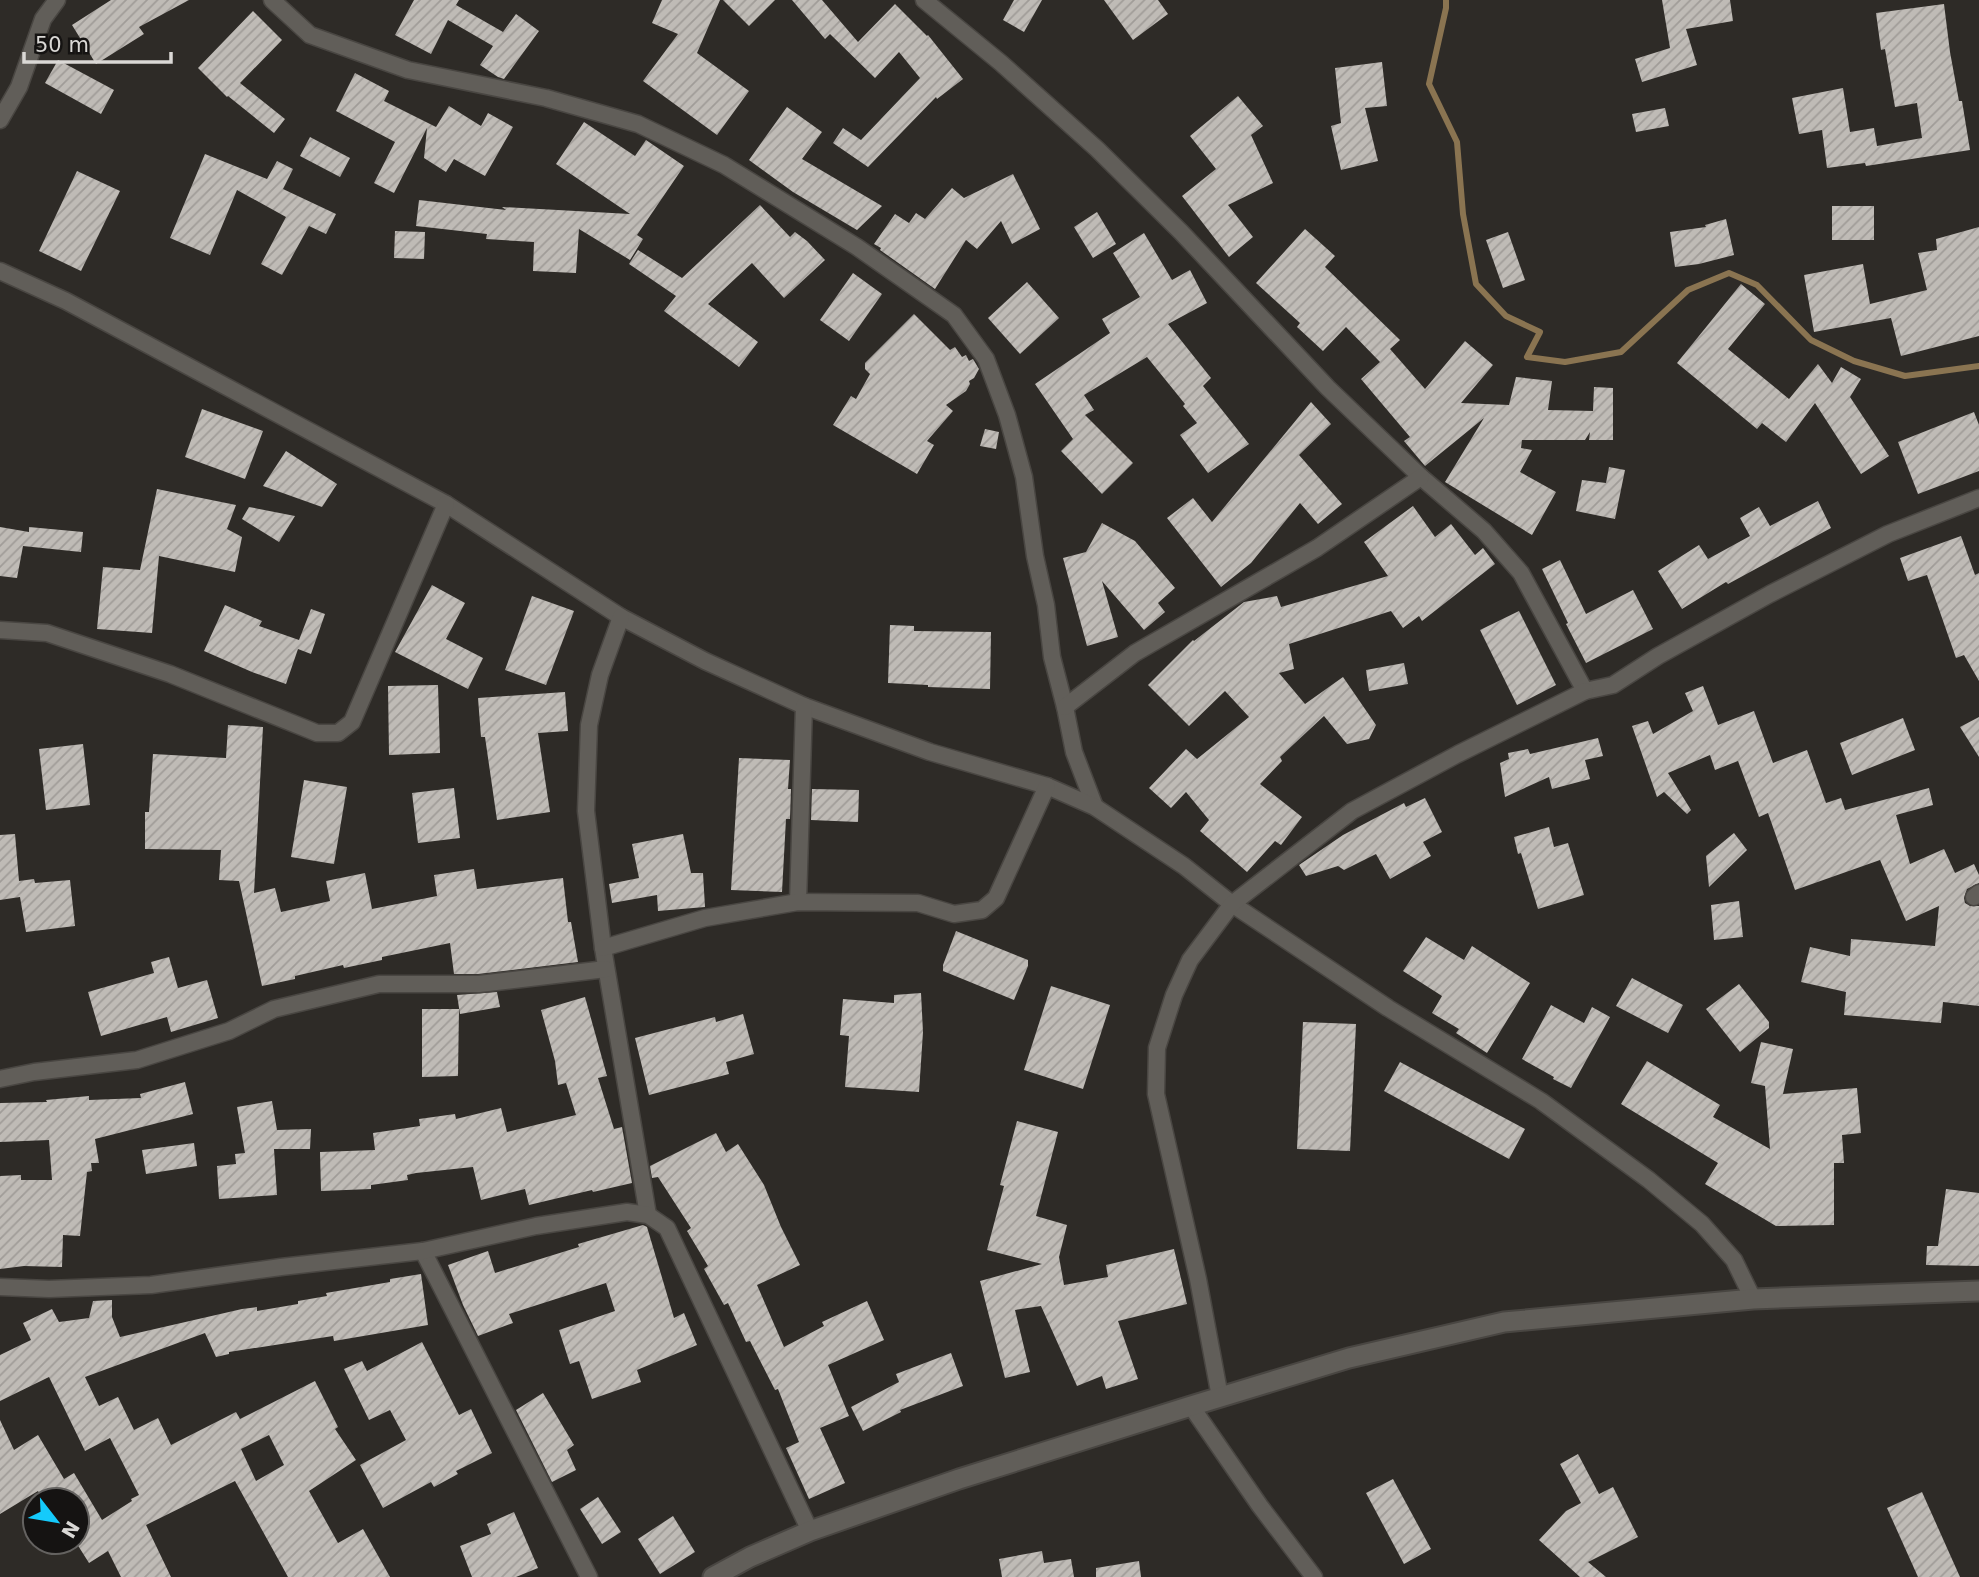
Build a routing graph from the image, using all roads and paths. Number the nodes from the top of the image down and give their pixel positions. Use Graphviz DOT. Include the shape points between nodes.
graph roads {
  1 [pos="58,0"];
  2 [pos="272,0"];
  3 [pos="924,0"];
  4 [pos="0,121"];
  5 [pos="0,271"];
  6 [pos="1421,477"];
  7 [pos="1979,498"];
  8 [pos="446,504"];
  9 [pos="621,617"];
  10 [pos="0,630"];
  11 [pos="1585,691"];
  12 [pos="804,706"];
  13 [pos="1065,707"];
  14 [pos="1047,786"];
  15 [pos="1095,807"];
  16 [pos="798,902"];
  17 [pos="1232,904"];
  18 [pos="603,948"];
  19 [pos="606,969"];
  20 [pos="0,1079"];
  21 [pos="648,1215"];
  22 [pos="423,1251"];
  23 [pos="0,1287"];
  24 [pos="1979,1291"];
  25 [pos="1753,1299"];
  26 [pos="1220,1396"];
  27 [pos="1191,1406"];
  28 [pos="810,1531"];
  29 [pos="589,1577"];
  30 [pos="713,1577"];
  31 [pos="1314,1577"];
  1 -- 4 [label="street" via="43,19 19,88"];
  2 -- 13 [label="street" via="310,35 408,70 546,98 638,124 724,165 857,247 954,316 986,359 1007,415 1024,477 1052,657"];
  3 -- 6 [label="street" via="1097,149 1328,388"];
  5 -- 8 [label="street" via="66,301"];
  6 -- 11 [label="street" via="1483,531 1521,573"];
  6 -- 13 [label="street" via="1317,548 1135,653"];
  7 -- 11 [label="street" via="1888,534 1725,619 1613,685"];
  8 -- 9 [label="street"];
  8 -- 10 [label="street" via="352,722 338,733 317,733 170,674 47,633"];
  9 -- 12 [label="street"];
  9 -- 18 [label="street" via="600,675 589,725 586,811"];
  11 -- 17 [label="street" via="1352,811"];
  12 -- 14 [label="street" via="930,752"];
  12 -- 16 [label="street"];
  13 -- 15 [label="street" via="1074,752"];
  14 -- 15 [label="street"];
  14 -- 16 [label="street" via="996,898 982,910 954,914 918,903"];
  15 -- 17 [label="street"];
  16 -- 18 [label="street" via="705,918"];
  17 -- 25 [label="street" via="1388,1008 1541,1101 1649,1180 1702,1224 1734,1260"];
  17 -- 26 [label="street" via="1190,960 1157,1048 1156,1094"];
  18 -- 19 [label="street"];
  19 -- 20 [label="street" via="479,984 379,984 274,1009 229,1031 137,1060"];
  19 -- 21 [label="street"];
  21 -- 22 [label="street" via="627,1212"];
  21 -- 28 [label="street" via="667,1228"];
  22 -- 23 [label="street" via="151,1285"];
  22 -- 29 [label="street"];
  24 -- 25 [label="street"];
  25 -- 26 [label="street" via="1504,1322 1349,1358"];
  26 -- 27 [label="street"];
  27 -- 28 [label="street"];
  27 -- 31 [label="street"];
  28 -- 30 [label="street"];
}
